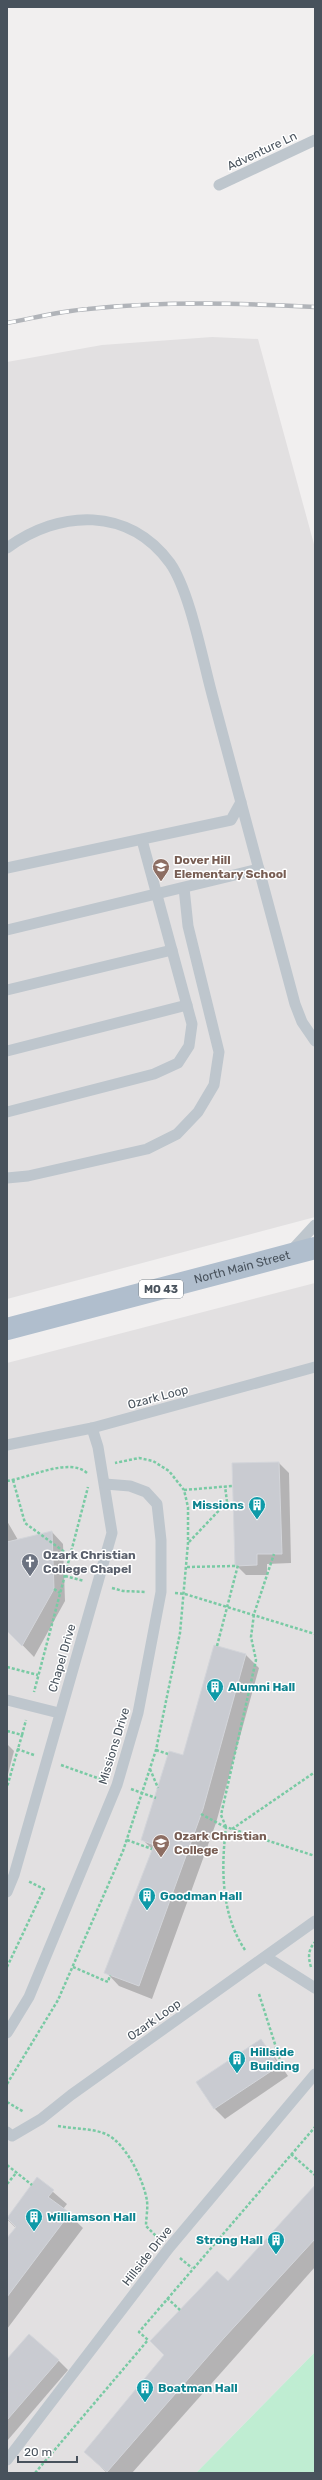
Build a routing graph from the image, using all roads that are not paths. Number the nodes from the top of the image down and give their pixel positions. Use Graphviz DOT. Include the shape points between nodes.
graph roads {
  1 [pos="315,140"];
  2 [pos="219,185"];
  3 [pos="7,548"];
  4 [pos="241,802"];
  5 [pos="142,840"];
  6 [pos="7,868"];
  7 [pos="259,869"];
  8 [pos="184,888"];
  9 [pos="157,894"];
  10 [pos="7,930"];
  11 [pos="172,950"];
  12 [pos="7,990"];
  13 [pos="187,1005"];
  14 [pos="315,1041"];
  15 [pos="7,1051"];
  16 [pos="7,1112"];
  17 [pos="7,1178"];
  18 [pos="315,1226"];
  19 [pos="315,1248"];
  20 [pos="288,1255"];
  21 [pos="7,1329"];
  22 [pos="315,1367"];
  23 [pos="92,1428"];
  24 [pos="7,1445"];
  25 [pos="105,1484"];
  26 [pos="7,1700"];
  27 [pos="59,1713"];
  28 [pos="7,1892"];
  29 [pos="315,1921"];
  30 [pos="266,1957"];
  31 [pos="315,1988"];
  32 [pos="7,2033"];
  33 [pos="315,2074"];
  34 [pos="9,2137"];
  35 [pos="7,2460"];
  1 -- 2 [label="lane, Adventure Ln"];
  3 -- 4 [label="lane" via="44,526 74,520 108,522 127,527 156,547 180,580"];
  4 -- 5 [label="lane" via="231,820"];
  4 -- 7 [label="lane"];
  5 -- 6 [label="lane"];
  5 -- 9 [label="lane"];
  7 -- 8 [label="lane"];
  7 -- 14 [label="lane" via="295,1004 302,1022"];
  8 -- 9 [label="lane"];
  8 -- 17 [label="lane" via="188,926 219,1052 214,1085 198,1112 177,1134 147,1149 28,1176"];
  9 -- 10 [label="lane"];
  9 -- 11 [label="lane"];
  11 -- 12 [label="lane"];
  11 -- 13 [label="lane"];
  13 -- 15 [label="lane"];
  13 -- 16 [label="lane" via="192,1024 189,1046 178,1063 154,1074"];
  18 -- 20 [label="lane"];
  19 -- 20 [label="main road, North Main Street / MO 43"];
  20 -- 21 [label="main road, North Main Street / MO 43"];
  22 -- 23 [label="lane, Ozark Loop"];
  23 -- 24 [label="lane, Ozark Loop"];
  23 -- 25 [label="lane, Chapel Drive"];
  25 -- 27 [label="lane, Chapel Drive" via="112,1533"];
  25 -- 32 [label="lane, Missions Drive" via="130,1486 146,1492 157,1504 162,1540 161,1592 138,1713 117,1785 29,1997"];
  26 -- 27 [label="lane"];
  27 -- 28 [label="lane, Chapel Drive" via="48,1760"];
  29 -- 30 [label="lane, Ozark Loop"];
  30 -- 31 [label="lane"];
  30 -- 34 [label="lane, Ozark Loop" via="41,2119"];
  33 -- 35 [label="lane, Hillside Drive" via="169,2248"];
}
